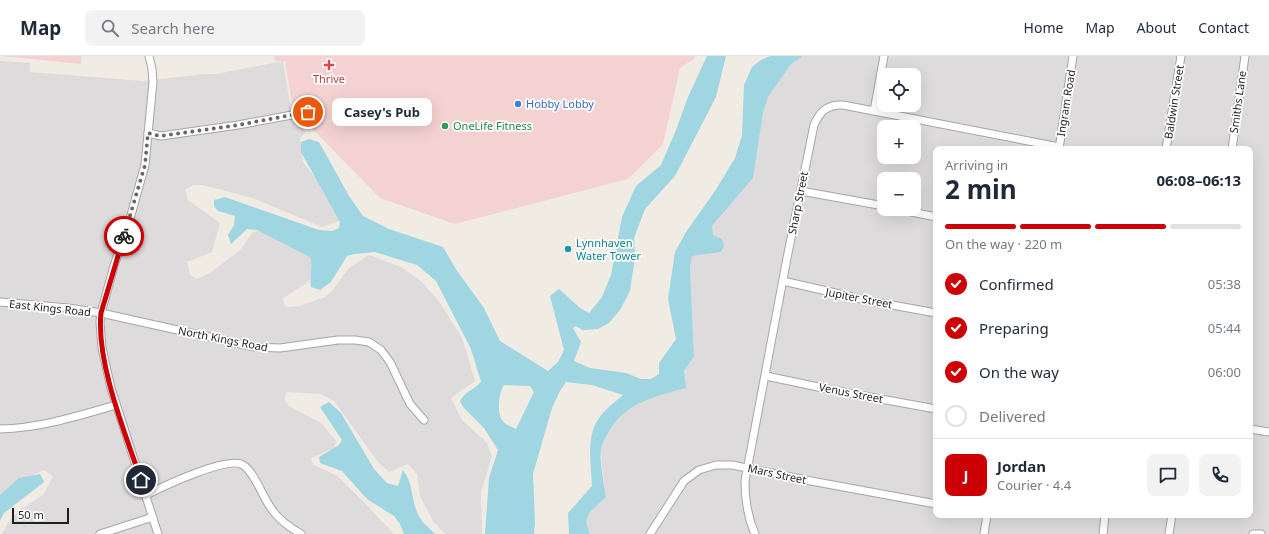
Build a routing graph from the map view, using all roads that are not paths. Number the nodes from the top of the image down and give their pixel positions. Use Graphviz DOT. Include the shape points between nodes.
graph roads {
  1 [pos="149,56"];
  2 [pos="884,56"];
  3 [pos="1070,56"];
  4 [pos="1181,56"];
  5 [pos="1245,56"];
  6 [pos="874,111"];
  7 [pos="308,112"];
  8 [pos="148,133"];
  9 [pos="1049,146"];
  10 [pos="1059,146"];
  11 [pos="1166,146"];
  12 [pos="1232,146"];
  13 [pos="801,191"];
  14 [pos="877,205"];
  15 [pos="921,214"];
  16 [pos="933,216"];
  17 [pos="783,281"];
  18 [pos="0,302"];
  19 [pos="933,312"];
  20 [pos="101,313"];
  21 [pos="232,333"];
  22 [pos="230,341"];
  23 [pos="766,376"];
  24 [pos="116,404"];
  25 [pos="933,408"];
  26 [pos="424,420"];
  27 [pos="0,429"];
  28 [pos="1253,429"];
  29 [pos="1269,432"];
  30 [pos="748,468"];
  31 [pos="146,495"];
  32 [pos="933,503"];
  33 [pos="153,517"];
  34 [pos="987,518"];
  35 [pos="1106,518"];
  36 [pos="1172,518"];
  37 [pos="100,534"];
  38 [pos="158,534"];
  39 [pos="301,534"];
  40 [pos="650,534"];
  41 [pos="755,534"];
  42 [pos="984,534"];
  43 [pos="1103,534"];
  44 [pos="1169,534"];
  45 [pos="1253,534"];
  46 [pos="1262,534"];
  1 -- 8 [label="street" via="153,82"];
  2 -- 6 [label="street"];
  3 -- 10 [label="street, Ingram Road"];
  4 -- 11 [label="street, Baldwin Street"];
  5 -- 12 [label="street, Smiths Lane"];
  6 -- 9 [label="street, Sharp Street"];
  6 -- 13 [label="street, Sharp Street" via="838,104 821,112 814,125"];
  7 -- 8 [label="street" via="160,136"];
  8 -- 20 [label="street" via="145,165"];
  13 -- 14 [label="street"];
  13 -- 17 [label="street, Sharp Street"];
  15 -- 16 [label="street"];
  17 -- 19 [label="street, Jupiter Street"];
  17 -- 23 [label="street, Sharp Street"];
  18 -- 20 [label="street, East Kings Road"];
  20 -- 22 [label="street, North Kings Road"];
  20 -- 24 [label="street" via="102,348"];
  21 -- 22 [label="street"];
  22 -- 26 [label="street, North Kings Road" via="268,348 338,340 369,342 381,350 390,362 410,404"];
  23 -- 25 [label="street, Venus Street"];
  23 -- 30 [label="street, Sharp Street"];
  24 -- 27 [label="street" via="53,422"];
  24 -- 31 [label="street"];
  28 -- 29 [label="street"];
  30 -- 32 [label="street, Mars Street"];
  30 -- 40 [label="street, Mars Street" via="716,465 691,474 678,488"];
  30 -- 41 [label="street, Sharp Street" via="745,499 749,521"];
  31 -- 33 [label="street"];
  31 -- 39 [label="street" via="190,475 226,464 243,464 280,520"];
  33 -- 37 [label="street"];
  33 -- 38 [label="street"];
  34 -- 42 [label="street"];
  35 -- 43 [label="street"];
  36 -- 44 [label="street"];
  45 -- 46 [label="street"];
}
